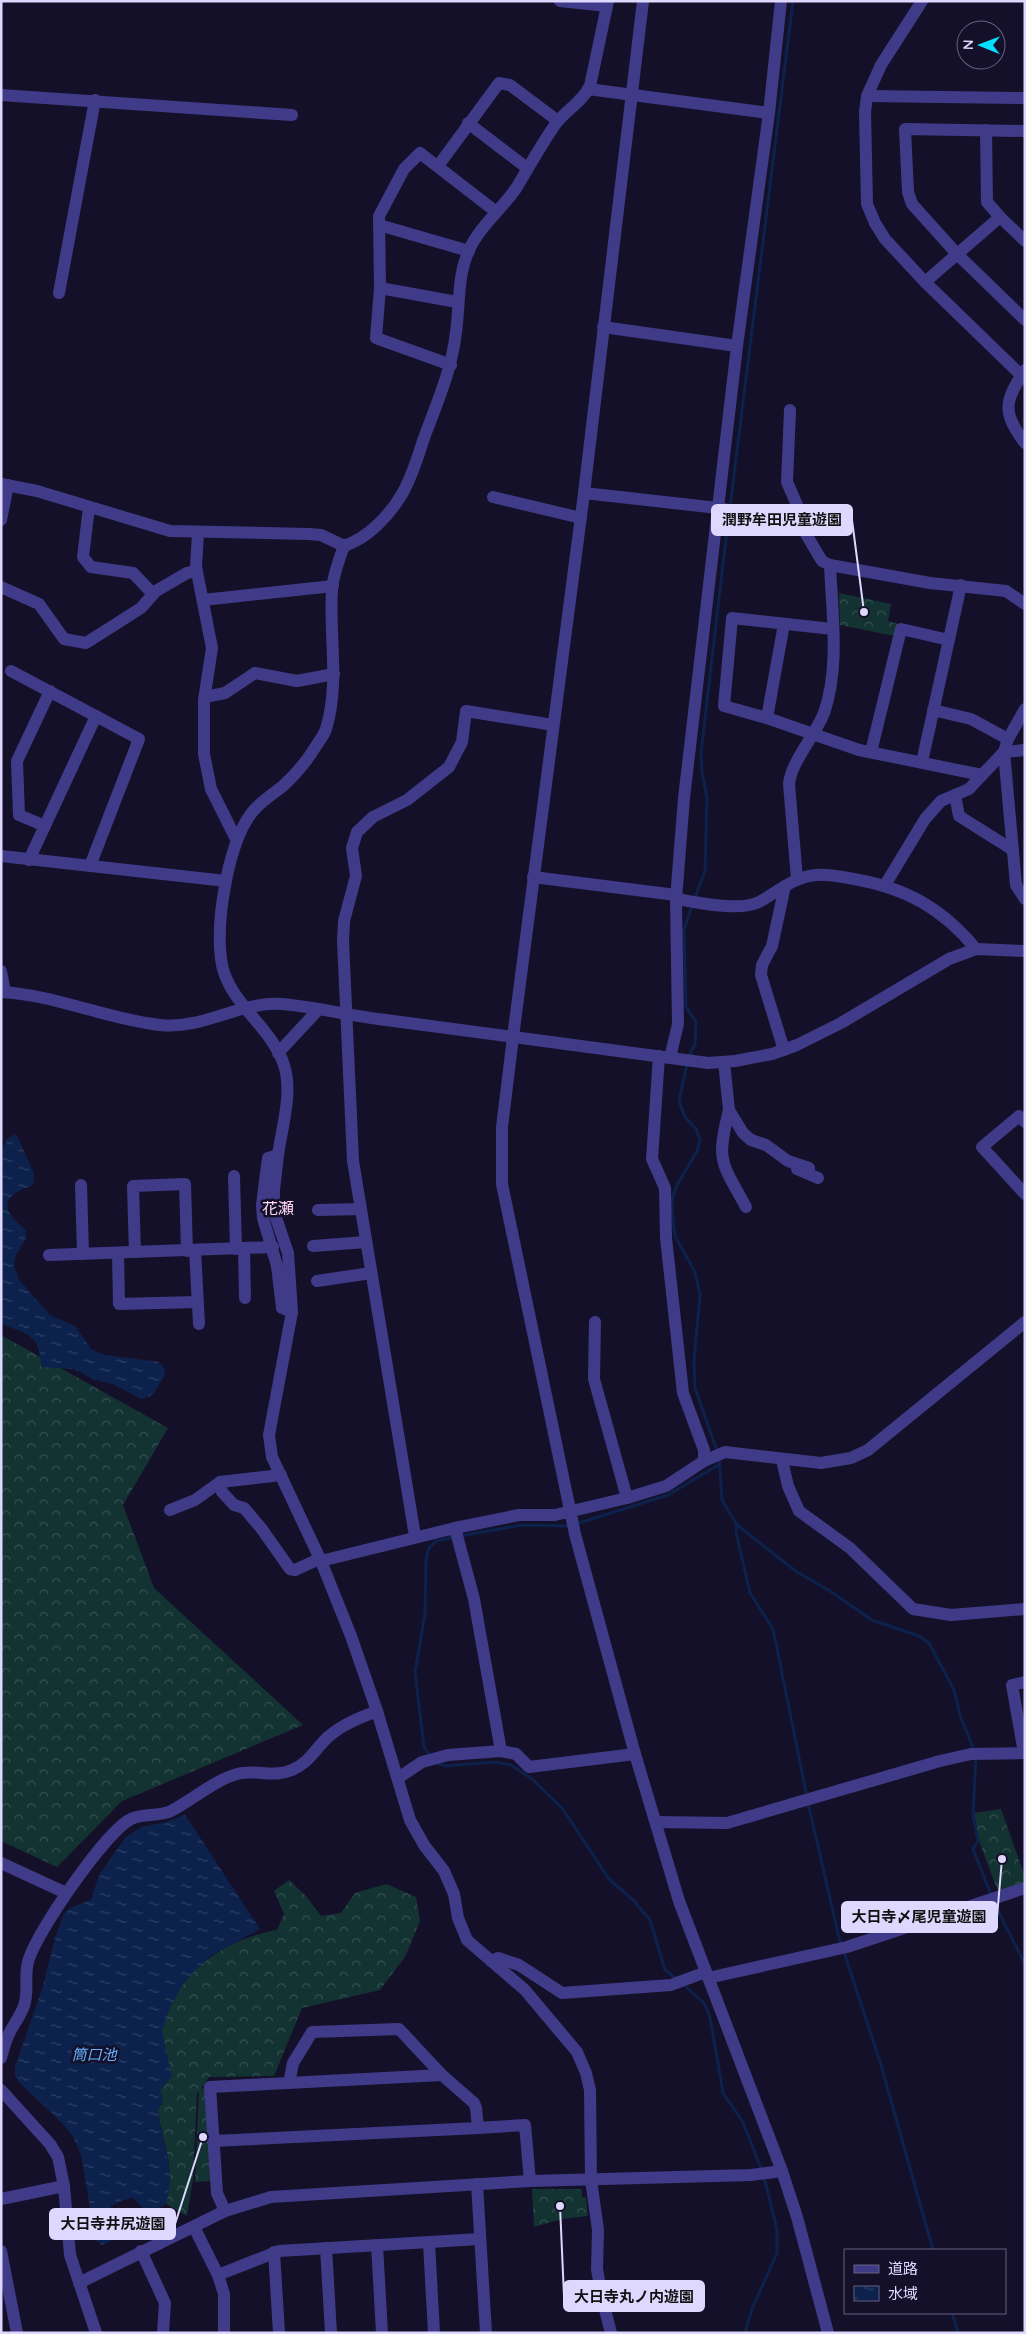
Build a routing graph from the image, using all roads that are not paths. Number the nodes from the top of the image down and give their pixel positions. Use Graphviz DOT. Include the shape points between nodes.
graph roads {
  1 [pos="560,1"];
  2 [pos="643,1"];
  3 [pos="781,1"];
  4 [pos="922,1"];
  5 [pos="607,4"];
  6 [pos="588,89"];
  7 [pos="1,95"];
  8 [pos="631,95"];
  9 [pos="866,96"];
  10 [pos="1025,98"];
  11 [pos="95,100"];
  12 [pos="769,113"];
  13 [pos="292,114"];
  14 [pos="558,121"];
  15 [pos="468,123"];
  16 [pos="986,130"];
  17 [pos="1025,131"];
  18 [pos="438,166"];
  19 [pos="527,168"];
  20 [pos="495,211"];
  21 [pos="1000,217"];
  22 [pos="379,225"];
  23 [pos="1025,241"];
  24 [pos="469,251"];
  25 [pos="957,254"];
  26 [pos="925,282"];
  27 [pos="380,288"];
  28 [pos="59,293"];
  29 [pos="457,302"];
  30 [pos="1025,320"];
  31 [pos="603,327"];
  32 [pos="737,346"];
  33 [pos="451,366"];
  34 [pos="1023,375"];
  35 [pos="790,410"];
  36 [pos="1025,443"];
  37 [pos="5,484"];
  38 [pos="584,493"];
  39 [pos="493,497"];
  40 [pos="89,507"];
  41 [pos="721,508"];
  42 [pos="580,518"];
  43 [pos="1,520"];
  44 [pos="800,524"];
  45 [pos="198,533"];
  46 [pos="344,546"];
  47 [pos="830,565"];
  48 [pos="197,571"];
  49 [pos="332,586"];
  50 [pos="961,586"];
  51 [pos="1,588"];
  52 [pos="153,594"];
  53 [pos="203,600"];
  54 [pos="1025,604"];
  55 [pos="784,624"];
  56 [pos="832,630"];
  57 [pos="949,640"];
  58 [pos="11,671"];
  59 [pos="334,674"];
  60 [pos="50,691"];
  61 [pos="204,696"];
  62 [pos="1025,709"];
  63 [pos="933,710"];
  64 [pos="96,716"];
  65 [pos="767,718"];
  66 [pos="553,725"];
  67 [pos="814,735"];
  68 [pos="1006,745"];
  69 [pos="1025,750"];
  70 [pos="871,752"];
  71 [pos="922,762"];
  72 [pos="982,775"];
  73 [pos="955,795"];
  74 [pos="45,826"];
  75 [pos="236,839"];
  76 [pos="1013,850"];
  77 [pos="1,856"];
  78 [pos="29,860"];
  79 [pos="90,866"];
  80 [pos="533,877"];
  81 [pos="797,879"];
  82 [pos="226,881"];
  83 [pos="885,885"];
  84 [pos="785,886"];
  85 [pos="1020,886"];
  86 [pos="676,897"];
  87 [pos="1025,900"];
  88 [pos="976,949"];
  89 [pos="1025,951"];
  90 [pos="1,971"];
  91 [pos="3,992"];
  92 [pos="245,1007"];
  93 [pos="318,1010"];
  94 [pos="346,1015"];
  95 [pos="513,1037"];
  96 [pos="784,1050"];
  97 [pos="278,1053"];
  98 [pos="675,1058"];
  99 [pos="724,1062"];
  100 [pos="729,1110"];
  101 [pos="1025,1122"];
  102 [pos="278,1155"];
  103 [pos="788,1161"];
  104 [pos="809,1168"];
  105 [pos="234,1176"];
  106 [pos="818,1178"];
  107 [pos="81,1185"];
  108 [pos="1025,1194"];
  109 [pos="746,1207"];
  110 [pos="361,1209"];
  111 [pos="318,1210"];
  112 [pos="366,1242"];
  113 [pos="313,1246"];
  114 [pos="272,1247"];
  115 [pos="240,1249"];
  116 [pos="191,1251"];
  117 [pos="135,1252"];
  118 [pos="118,1253"];
  119 [pos="83,1254"];
  120 [pos="49,1255"];
  121 [pos="371,1273"];
  122 [pos="317,1281"];
  123 [pos="245,1298"];
  124 [pos="198,1302"];
  125 [pos="292,1312"];
  126 [pos="595,1322"];
  127 [pos="1025,1322"];
  128 [pos="199,1324"];
  129 [pos="715,1456"];
  130 [pos="782,1460"];
  131 [pos="281,1476"];
  132 [pos="220,1482"];
  133 [pos="627,1498"];
  134 [pos="170,1510"];
  135 [pos="572,1515"];
  136 [pos="455,1528"];
  137 [pos="415,1536"];
  138 [pos="320,1560"];
  139 [pos="1025,1609"];
  140 [pos="1025,1682"];
  141 [pos="377,1711"];
  142 [pos="501,1750"];
  143 [pos="1024,1753"];
  144 [pos="636,1754"];
  145 [pos="398,1778"];
  146 [pos="656,1822"];
  147 [pos="1,1863"];
  148 [pos="1025,1888"];
  149 [pos="66,1893"];
  150 [pos="491,1961"];
  151 [pos="707,1975"];
  152 [pos="5,2034"];
  153 [pos="1,2058"];
  154 [pos="442,2074"];
  155 [pos="289,2083"];
  156 [pos="1,2090"];
  157 [pos="478,2128"];
  158 [pos="213,2141"];
  159 [pos="782,2171"];
  160 [pos="592,2180"];
  161 [pos="530,2181"];
  162 [pos="477,2184"];
  163 [pos="64,2186"];
  164 [pos="1,2199"];
  165 [pos="225,2211"];
  166 [pos="194,2226"];
  167 [pos="480,2239"];
  168 [pos="429,2242"];
  169 [pos="377,2245"];
  170 [pos="326,2248"];
  171 [pos="141,2251"];
  172 [pos="1,2252"];
  173 [pos="274,2252"];
  174 [pos="218,2275"];
  175 [pos="4,2280"];
  176 [pos="79,2283"];
  177 [pos="17,2333"];
  178 [pos="96,2333"];
  179 [pos="163,2333"];
  180 [pos="224,2333"];
  181 [pos="279,2333"];
  182 [pos="331,2333"];
  183 [pos="382,2333"];
  184 [pos="434,2333"];
  185 [pos="486,2333"];
  186 [pos="611,2333"];
  187 [pos="828,2333"];
  1 -- 5 [label="street"];
  2 -- 8 [label="street"];
  3 -- 12 [label="street"];
  4 -- 9 [label="street" via="880,65"];
  5 -- 6 [label="street"];
  6 -- 8 [label="street"];
  6 -- 14 [label="street" via="578,104"];
  7 -- 11 [label="street"];
  8 -- 12 [label="street"];
  8 -- 31 [label="street"];
  9 -- 10 [label="street"];
  9 -- 26 [label="street" via="867,204 886,239"];
  11 -- 13 [label="street"];
  11 -- 28 [label="street"];
  12 -- 32 [label="street"];
  14 -- 15 [label="street" via="510,85 499,83"];
  14 -- 19 [label="street"];
  15 -- 18 [label="street"];
  15 -- 19 [label="street"];
  16 -- 17 [label="street"];
  16 -- 21 [label="street" via="987,202"];
  16 -- 25 [label="street" via="905,130 908,192 912,204"];
  18 -- 20 [label="street"];
  18 -- 22 [label="street" via="420,153 404,169 379,216"];
  19 -- 20 [label="street" via="516,188"];
  20 -- 24 [label="street"];
  21 -- 23 [label="street"];
  21 -- 25 [label="street"];
  22 -- 24 [label="street"];
  22 -- 27 [label="street"];
  24 -- 29 [label="street"];
  25 -- 26 [label="street"];
  25 -- 30 [label="street"];
  26 -- 34 [label="street"];
  27 -- 29 [label="street"];
  27 -- 33 [label="street" via="376,338"];
  29 -- 33 [label="street" via="457,332"];
  31 -- 32 [label="street"];
  31 -- 38 [label="street"];
  32 -- 41 [label="street"];
  33 -- 46 [label="street" via="402,493 390,512 374,527 357,542"];
  34 -- 36 [label="street" via="1008,403 1008,416"];
  35 -- 44 [label="street" via="787,482 797,505"];
  37 -- 40 [label="street"];
  37 -- 43 [label="street"];
  38 -- 41 [label="street"];
  38 -- 42 [label="street"];
  39 -- 42 [label="street"];
  40 -- 45 [label="street" via="170,531"];
  40 -- 52 [label="street" via="83,557 86,563 91,568 132,573"];
  41 -- 44 [label="street"];
  41 -- 86 [label="street" via="684,798"];
  42 -- 66 [label="street"];
  44 -- 47 [label="street" via="822,561"];
  45 -- 46 [label="street" via="309,534"];
  45 -- 48 [label="street"];
  46 -- 49 [label="street"];
  47 -- 50 [label="street"];
  47 -- 56 [label="street"];
  48 -- 52 [label="street" via="187,573"];
  48 -- 53 [label="street"];
  49 -- 53 [label="street"];
  49 -- 59 [label="street"];
  50 -- 54 [label="street" via="1006,591"];
  50 -- 57 [label="street"];
  51 -- 52 [label="street" via="39,604 64,639 86,643 141,608"];
  53 -- 61 [label="street" via="212,648"];
  55 -- 56 [label="street"];
  55 -- 65 [label="street"];
  55 -- 65 [label="street" via="732,618 724,706"];
  56 -- 67 [label="street" via="831,687"];
  57 -- 63 [label="street"];
  57 -- 70 [label="street" via="901,629"];
  58 -- 60 [label="street"];
  59 -- 61 [label="street" via="297,681 254,673 225,693"];
  59 -- 75 [label="street" via="334,692 325,731 305,764 254,810"];
  60 -- 64 [label="street"];
  60 -- 74 [label="street" via="17,762 19,814"];
  61 -- 75 [label="street" via="204,754 211,789"];
  62 -- 68 [label="street"];
  63 -- 68 [label="street" via="971,719"];
  63 -- 71 [label="street"];
  64 -- 74 [label="street"];
  64 -- 79 [label="street" via="139,739"];
  65 -- 67 [label="street"];
  66 -- 80 [label="street"];
  66 -- 94 [label="street" via="466,711 462,742 449,767 407,800 373,817 357,832 352,848 356,876 344,931"];
  67 -- 70 [label="street"];
  67 -- 81 [label="street" via="789,778"];
  68 -- 69 [label="street"];
  68 -- 72 [label="street"];
  68 -- 76 [label="street"];
  70 -- 71 [label="street"];
  71 -- 72 [label="street"];
  72 -- 73 [label="street" via="969,789"];
  73 -- 76 [label="street" via="959,816"];
  73 -- 83 [label="street" via="941,801 925,819"];
  74 -- 78 [label="street"];
  75 -- 82 [label="street"];
  76 -- 85 [label="street"];
  77 -- 78 [label="street"];
  78 -- 79 [label="street"];
  79 -- 82 [label="street"];
  80 -- 86 [label="street"];
  80 -- 95 [label="street"];
  81 -- 83 [label="street" via="816,875"];
  81 -- 84 [label="street"];
  82 -- 92 [label="street" via="220,960 226,982"];
  83 -- 88 [label="street" via="930,907 965,935"];
  84 -- 86 [label="street" via="758,903 748,905 712,904"];
  84 -- 96 [label="street" via="772,946 762,965 761,975"];
  85 -- 87 [label="street"];
  86 -- 98 [label="street" via="678,1024"];
  88 -- 89 [label="street"];
  88 -- 96 [label="street" via="949,959 842,1023"];
  90 -- 91 [label="street"];
  91 -- 92 [label="street" via="41,997 131,1021 162,1025 200,1022"];
  92 -- 93 [label="street" via="276,1004"];
  92 -- 97 [label="street"];
  93 -- 94 [label="street"];
  93 -- 97 [label="street"];
  94 -- 95 [label="street"];
  94 -- 110 [label="street" via="353,1161"];
  95 -- 98 [label="street"];
  95 -- 135 [label="street" via="502,1127 502,1184"];
  96 -- 99 [label="street"];
  97 -- 102 [label="street" via="284,1064 287,1091"];
  98 -- 99 [label="street"];
  98 -- 129 [label="street" via="652,1158 664,1188 666,1238 683,1393 704,1450"];
  99 -- 100 [label="street"];
  100 -- 103 [label="street" via="751,1140 766,1145"];
  100 -- 109 [label="street" via="721,1156"];
  101 -- 108 [label="street" via="1019,1116 982,1147"];
  102 -- 114 [label="street" via="268,1158 262,1205"];
  102 -- 125 [label="street" via="274,1212 288,1253"];
  103 -- 104 [label="street"];
  103 -- 106 [label="street" via="794,1168"];
  105 -- 115 [label="street"];
  107 -- 119 [label="street"];
  110 -- 111 [label="street"];
  110 -- 112 [label="street"];
  112 -- 113 [label="street"];
  112 -- 121 [label="street"];
  114 -- 115 [label="street"];
  114 -- 125 [label="street" via="282,1308"];
  115 -- 116 [label="street"];
  115 -- 123 [label="street"];
  116 -- 117 [label="street"];
  116 -- 117 [label="street" via="185,1184 133,1186"];
  116 -- 124 [label="street"];
  117 -- 118 [label="street"];
  118 -- 119 [label="street"];
  118 -- 124 [label="street" via="120,1304"];
  119 -- 120 [label="street"];
  121 -- 122 [label="street"];
  121 -- 137 [label="street"];
  124 -- 128 [label="street"];
  125 -- 131 [label="street" via="269,1435 272,1457"];
  126 -- 133 [label="street" via="594,1379"];
  127 -- 130 [label="street" via="868,1450 852,1458 820,1463"];
  129 -- 130 [label="street"];
  129 -- 133 [label="street" via="666,1486"];
  130 -- 139 [label="street" via="788,1486 799,1511 850,1548 913,1609 951,1615"];
  131 -- 132 [label="street"];
  131 -- 138 [label="street"];
  132 -- 134 [label="street" via="195,1500"];
  132 -- 138 [label="street" via="222,1492 234,1505 244,1508 270,1538 290,1569"];
  133 -- 135 [label="street"];
  135 -- 136 [label="street" via="519,1515"];
  135 -- 144 [label="street"];
  136 -- 137 [label="street"];
  136 -- 142 [label="street" via="474,1599"];
  137 -- 138 [label="street"];
  138 -- 141 [label="street"];
  140 -- 143 [label="street" via="1012,1685"];
  141 -- 145 [label="street"];
  141 -- 149 [label="street" via="346,1723 295,1769 282,1774 235,1774 170,1811 158,1816 132,1818 118,1828"];
  142 -- 144 [label="street" via="516,1754 529,1766"];
  142 -- 145 [label="street" via="448,1755 422,1762"];
  143 -- 146 [label="street" via="971,1754 940,1761 727,1823"];
  144 -- 146 [label="street"];
  145 -- 150 [label="street" via="410,1820 444,1871 468,1940"];
  146 -- 151 [label="street" via="679,1901"];
  147 -- 149 [label="street"];
  148 -- 151 [label="street" via="847,1947"];
  149 -- 152 [label="street" via="35,1944 27,1963 27,1995 23,2008"];
  150 -- 151 [label="street" via="498,1958 519,1966 562,1993 671,1985"];
  150 -- 160 [label="street" via="525,1990 577,2052 590,2090"];
  151 -- 159 [label="street"];
  152 -- 153 [label="street"];
  154 -- 155 [label="street"];
  154 -- 155 [label="street" via="399,2029 312,2032 292,2063"];
  154 -- 157 [label="street" via="474,2103"];
  155 -- 158 [label="street" via="210,2087"];
  156 -- 163 [label="street" via="50,2144 58,2157"];
  157 -- 158 [label="street"];
  157 -- 161 [label="street" via="525,2125"];
  158 -- 165 [label="street" via="217,2193"];
  159 -- 160 [label="street"];
  159 -- 187 [label="street"];
  160 -- 161 [label="street"];
  160 -- 186 [label="street" via="598,2230 597,2268"];
  161 -- 162 [label="street"];
  162 -- 165 [label="street" via="277,2196"];
  162 -- 167 [label="street"];
  163 -- 164 [label="street"];
  163 -- 176 [label="street" via="70,2255"];
  165 -- 166 [label="street"];
  166 -- 171 [label="street"];
  166 -- 174 [label="street"];
  167 -- 168 [label="street"];
  167 -- 185 [label="street"];
  168 -- 169 [label="street"];
  168 -- 184 [label="street"];
  169 -- 170 [label="street"];
  169 -- 183 [label="street"];
  170 -- 173 [label="street"];
  170 -- 182 [label="street"];
  171 -- 176 [label="street"];
  171 -- 179 [label="street" via="165,2303"];
  172 -- 175 [label="street"];
  173 -- 174 [label="street"];
  173 -- 181 [label="street"];
  174 -- 180 [label="street" via="224,2301"];
  175 -- 177 [label="street"];
  176 -- 178 [label="street"];
}
